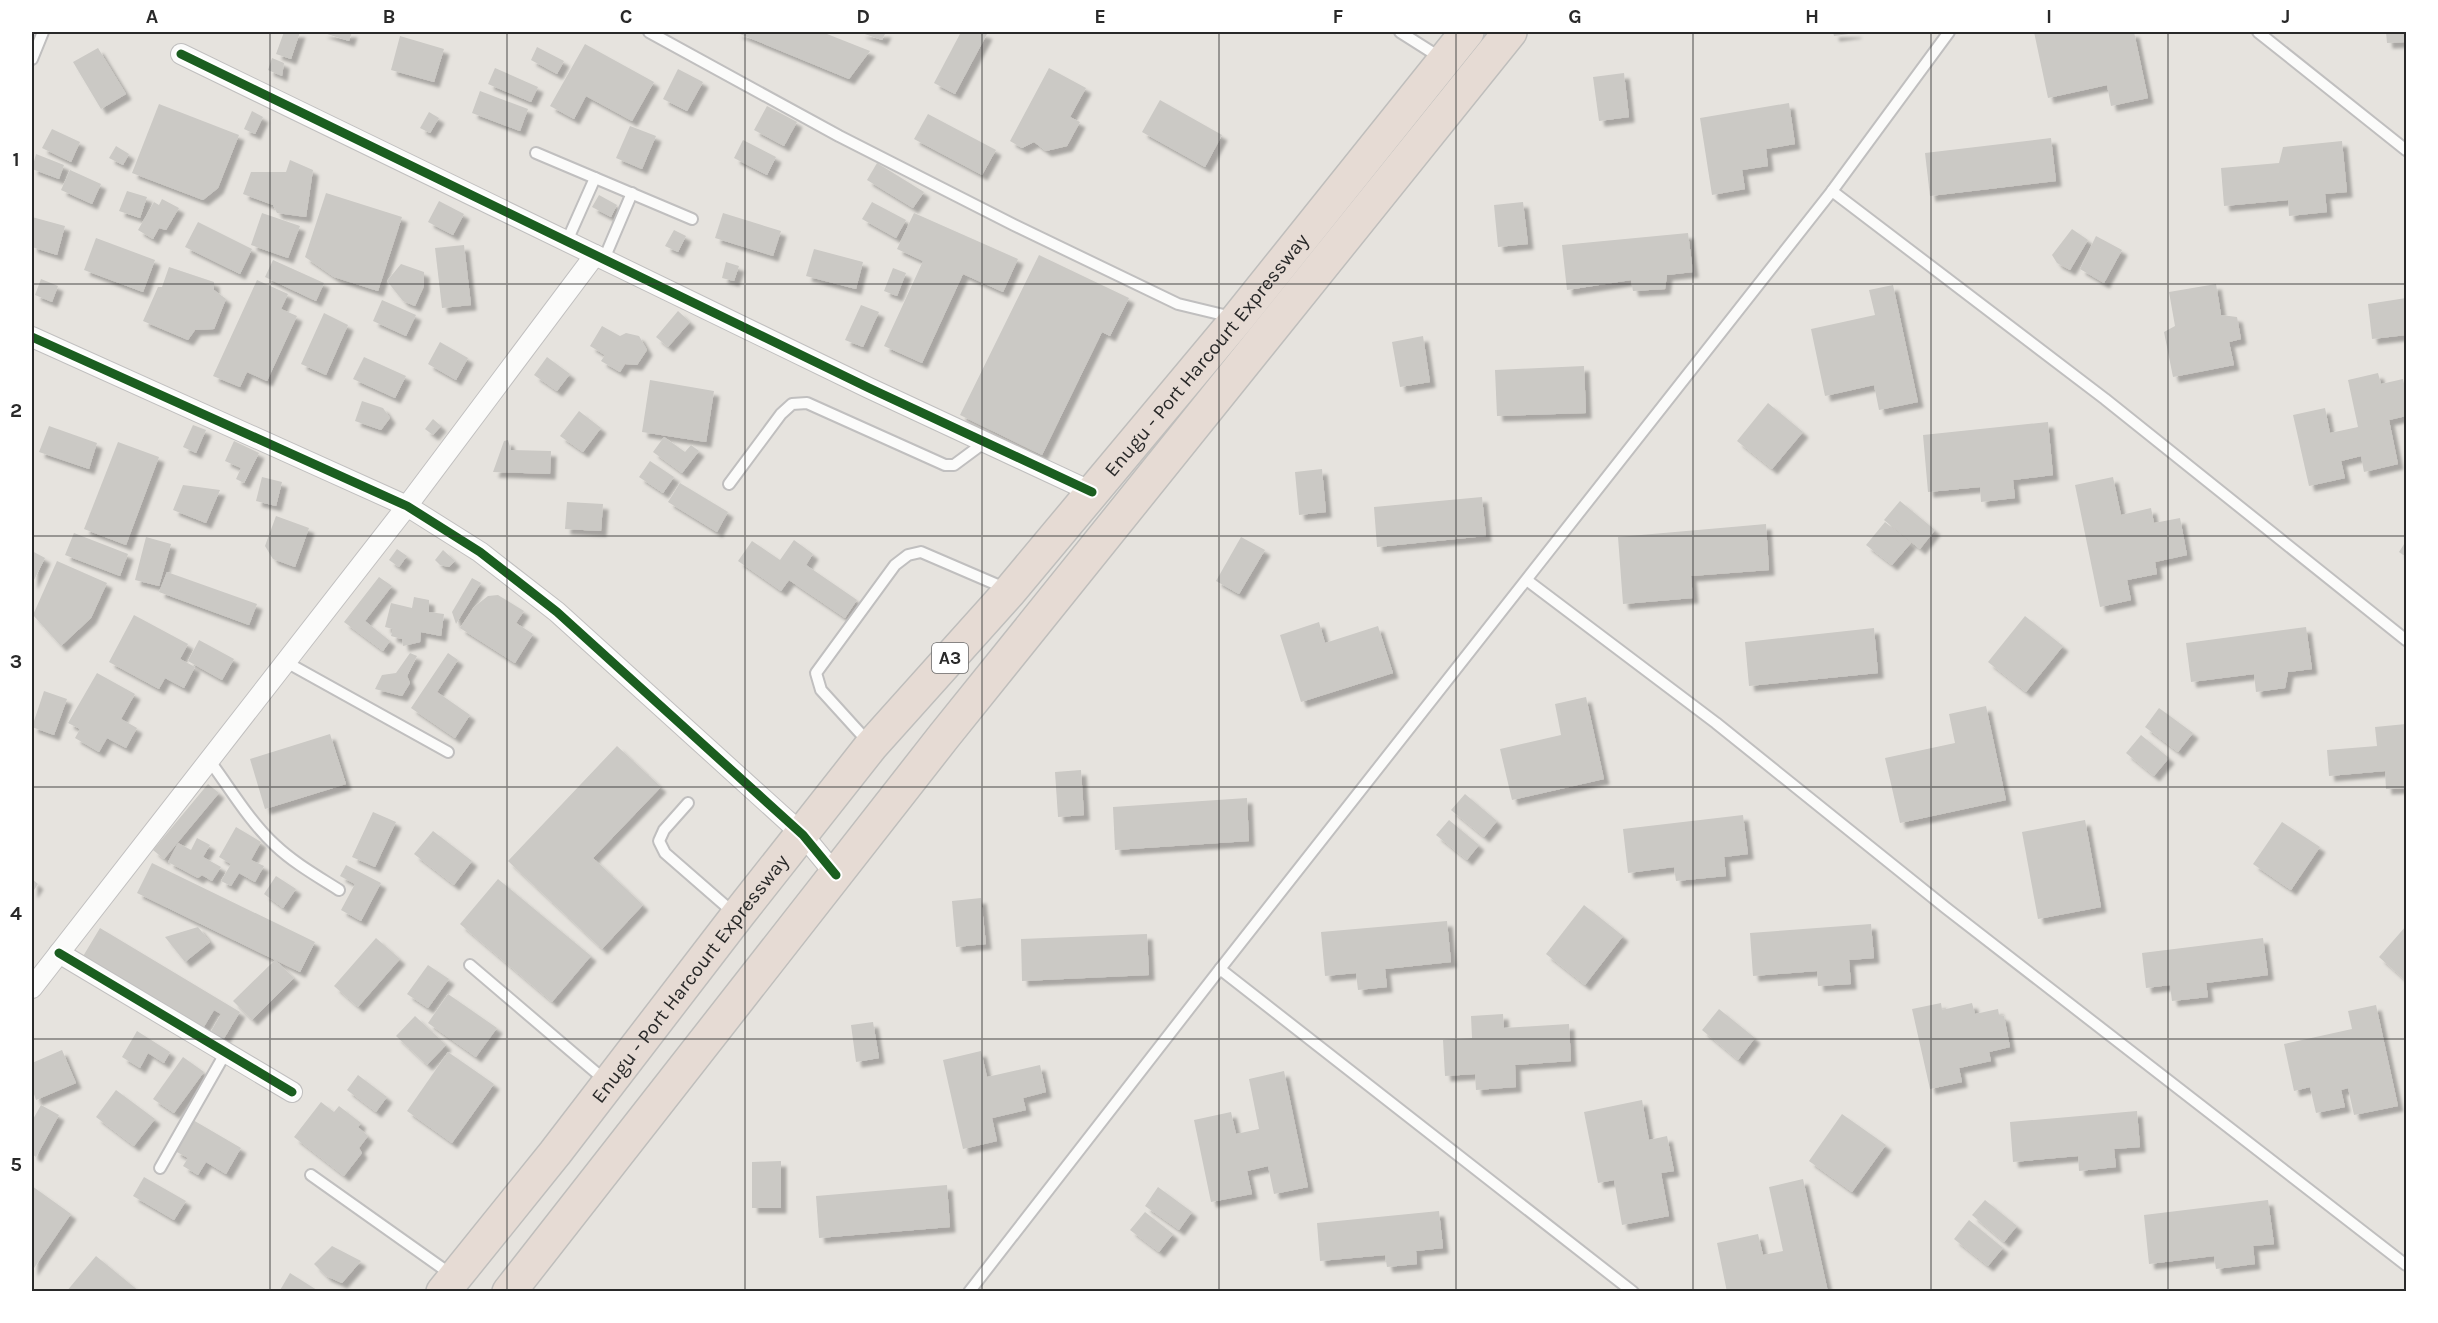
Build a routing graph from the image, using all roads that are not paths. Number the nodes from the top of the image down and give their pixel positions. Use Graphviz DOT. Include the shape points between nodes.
graph roads {
  1 [pos="43,32"];
  2 [pos="649,32"];
  3 [pos="1400,32"];
  4 [pos="1467,32"];
  5 [pos="1510,32"];
  6 [pos="1949,32"];
  7 [pos="2258,32"];
  8 [pos="181,54"];
  9 [pos="32,59"];
  10 [pos="1444,60"];
  11 [pos="2406,150"];
  12 [pos="536,153"];
  13 [pos="595,178"];
  14 [pos="1832,191"];
  15 [pos="632,193"];
  16 [pos="692,219"];
  17 [pos="567,241"];
  18 [pos="600,257"];
  19 [pos="1238,318"];
  20 [pos="32,337"];
  21 [pos="985,442"];
  22 [pos="729,484"];
  23 [pos="1092,492"];
  24 [pos="407,506"];
  25 [pos="1528,581"];
  26 [pos="1010,591"];
  27 [pos="2406,640"];
  28 [pos="286,662"];
  29 [pos="872,747"];
  30 [pos="448,752"];
  31 [pos="209,760"];
  32 [pos="688,803"];
  33 [pos="803,835"];
  34 [pos="836,875"];
  35 [pos="339,890"];
  36 [pos="737,916"];
  37 [pos="59,953"];
  38 [pos="470,965"];
  39 [pos="1220,969"];
  40 [pos="32,988"];
  41 [pos="226,1052"];
  42 [pos="609,1083"];
  43 [pos="292,1092"];
  44 [pos="160,1168"];
  45 [pos="311,1175"];
  46 [pos="2406,1265"];
  47 [pos="449,1284"];
  48 [pos="509,1292"];
  49 [pos="969,1292"];
  50 [pos="1633,1292"];
  1 -- 9 [label="lane"];
  2 -- 19 [label="lane" via="839,136 1014,225 1178,303"];
  3 -- 10 [label="lane"];
  4 -- 10 [label="highway, Enugu - Port Harcourt Expressway / A3"];
  5 -- 34 [label="highway, Enugu - Port Harcourt Expressway / A3"];
  6 -- 14 [label="lane"];
  7 -- 11 [label="lane"];
  8 -- 17 [label="street"];
  10 -- 19 [label="highway, Enugu - Port Harcourt Expressway / A3"];
  12 -- 13 [label="lane"];
  13 -- 15 [label="lane"];
  13 -- 17 [label="lane"];
  14 -- 25 [label="lane"];
  14 -- 27 [label="lane" via="2105,399"];
  15 -- 16 [label="lane"];
  15 -- 18 [label="lane"];
  17 -- 18 [label="street"];
  18 -- 21 [label="street"];
  18 -- 24 [label="street"];
  19 -- 23 [label="highway, Enugu - Port Harcourt Expressway / A3"];
  20 -- 24 [label="street"];
  21 -- 22 [label="lane" via="954,465 945,465 807,403 792,404"];
  21 -- 23 [label="street"];
  23 -- 26 [label="highway, Enugu - Port Harcourt Expressway / A3"];
  24 -- 28 [label="street"];
  24 -- 33 [label="street" via="480,552 549,605"];
  25 -- 39 [label="lane"];
  25 -- 46 [label="lane" via="1716,723 1946,908"];
  26 -- 29 [label="highway, Enugu - Port Harcourt Expressway / A3"];
  26 -- 29 [label="lane" via="921,552 908,555 895,565 816,673 821,690"];
  28 -- 30 [label="lane"];
  28 -- 31 [label="street"];
  29 -- 33 [label="highway, Enugu - Port Harcourt Expressway / A3"];
  31 -- 35 [label="lane" via="273,844"];
  31 -- 37 [label="street"];
  32 -- 36 [label="lane" via="659,841 665,853"];
  33 -- 34 [label="street"];
  33 -- 36 [label="highway, Enugu - Port Harcourt Expressway / A3"];
  34 -- 48 [label="highway, Enugu - Port Harcourt Expressway / A3"];
  36 -- 42 [label="highway, Enugu - Port Harcourt Expressway / A3"];
  37 -- 40 [label="street"];
  37 -- 41 [label="street"];
  38 -- 42 [label="lane"];
  39 -- 49 [label="lane"];
  39 -- 50 [label="lane"];
  41 -- 43 [label="street"];
  41 -- 44 [label="lane"];
  42 -- 47 [label="highway, Enugu - Port Harcourt Expressway / A3"];
  45 -- 47 [label="lane"];
}
